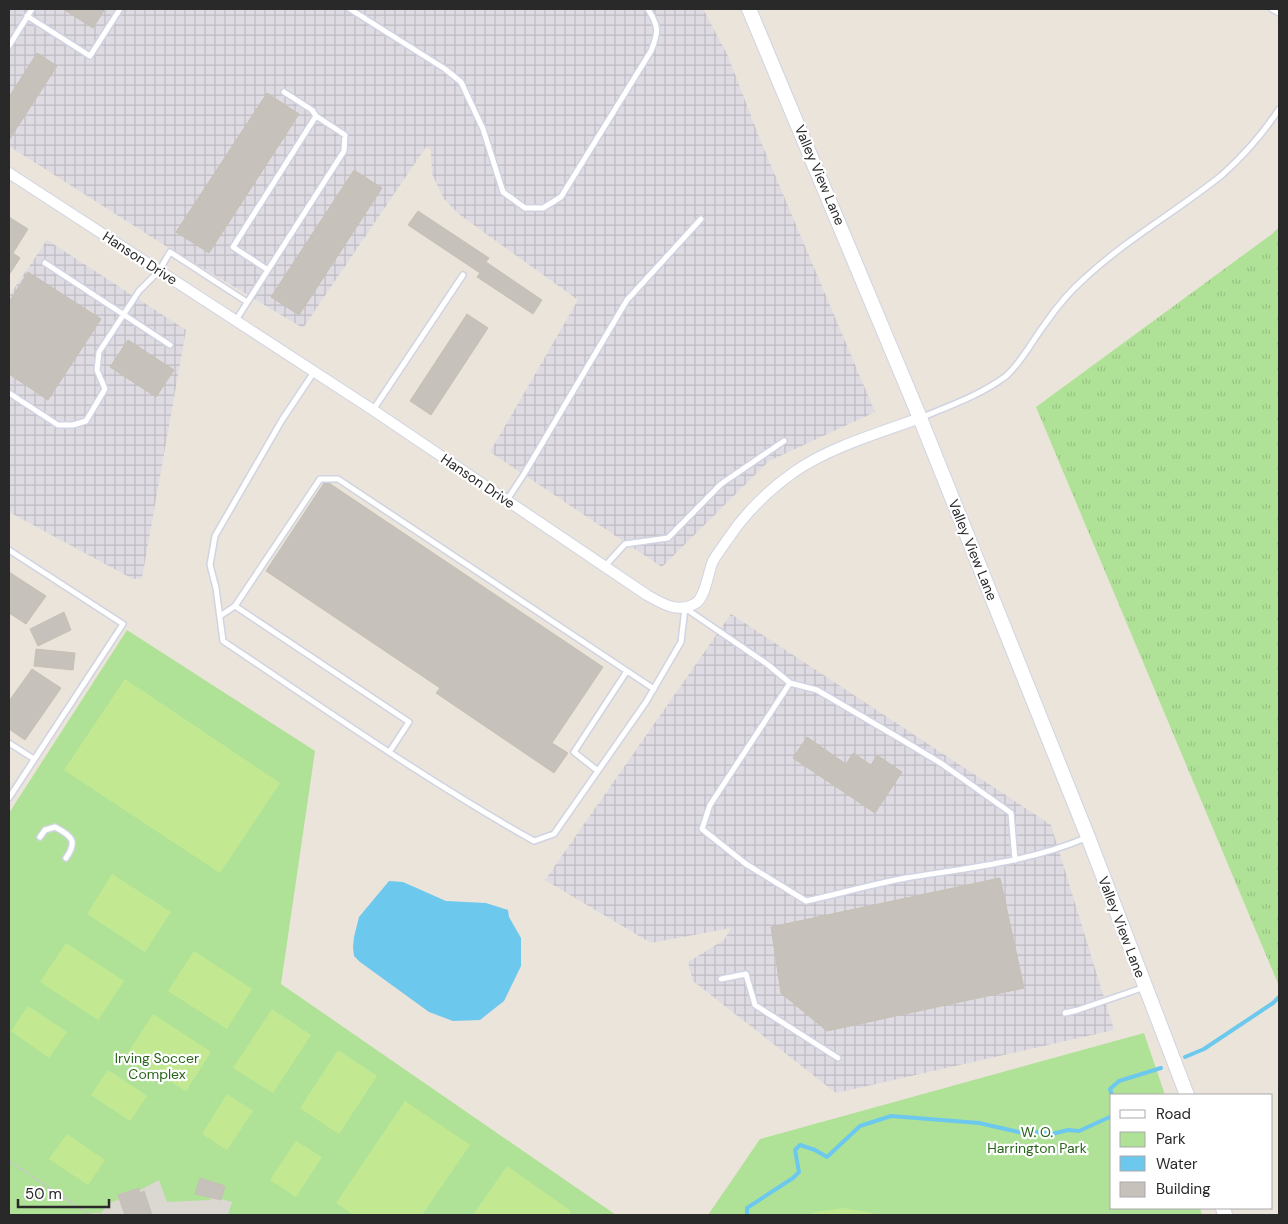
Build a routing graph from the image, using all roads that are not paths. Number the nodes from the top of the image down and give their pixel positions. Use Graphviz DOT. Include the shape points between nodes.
graph roads {
  1 [pos="32,9"];
  2 [pos="120,9"];
  3 [pos="350,9"];
  4 [pos="648,9"];
  5 [pos="749,9"];
  6 [pos="1272,9"];
  7 [pos="1279,14"];
  8 [pos="27,16"];
  9 [pos="9,46"];
  10 [pos="284,92"];
  11 [pos="1279,109"];
  12 [pos="316,116"];
  13 [pos="9,173"];
  14 [pos="701,220"];
  15 [pos="45,263"];
  16 [pos="268,270"];
  17 [pos="158,271"];
  18 [pos="463,275"];
  19 [pos="248,302"];
  20 [pos="123,315"];
  21 [pos="236,321"];
  22 [pos="170,345"];
  23 [pos="314,372"];
  24 [pos="9,393"];
  25 [pos="373,410"];
  26 [pos="920,418"];
  27 [pos="784,441"];
  28 [pos="507,501"];
  29 [pos="9,550"];
  30 [pos="605,567"];
  31 [pos="235,606"];
  32 [pos="685,608"];
  33 [pos="220,616"];
  34 [pos="627,671"];
  35 [pos="790,683"];
  36 [pos="654,688"];
  37 [pos="9,743"];
  38 [pos="390,752"];
  39 [pos="34,760"];
  40 [pos="598,771"];
  41 [pos="9,798"];
  42 [pos="40,837"];
  43 [pos="1088,837"];
  44 [pos="66,858"];
  45 [pos="1015,860"];
  46 [pos="721,979"];
  47 [pos="1145,987"];
  48 [pos="1064,1013"];
  49 [pos="838,1058"];
  50 [pos="1187,1094"];
  1 -- 8 [label="lane"];
  2 -- 8 [label="lane" via="90,56"];
  3 -- 4 [label="lane" via="461,82 483,129 503,192 524,208 542,208 561,197 652,51 658,33"];
  5 -- 26 [label="main road, Valley View Lane"];
  6 -- 7 [label="lane"];
  8 -- 9 [label="lane"];
  10 -- 12 [label="lane"];
  11 -- 26 [label="lane" via="1256,141 1222,175 1106,259 1083,280 1050,317 1007,375 953,405"];
  12 -- 16 [label="lane" via="345,135 344,151"];
  12 -- 16 [label="lane" via="233,247"];
  13 -- 17 [label="street, Hanson Drive"];
  14 -- 28 [label="lane" via="627,300"];
  15 -- 20 [label="lane"];
  16 -- 19 [label="lane"];
  17 -- 19 [label="lane" via="170,252"];
  17 -- 20 [label="lane"];
  17 -- 21 [label="street, Hanson Drive"];
  18 -- 25 [label="lane"];
  19 -- 21 [label="lane"];
  20 -- 22 [label="lane"];
  20 -- 24 [label="lane" via="99,352 97,370 105,390 86,421 58,425"];
  21 -- 23 [label="street, Hanson Drive"];
  23 -- 25 [label="street, Hanson Drive"];
  23 -- 33 [label="lane" via="282,420 215,536 210,565"];
  25 -- 28 [label="street, Hanson Drive"];
  26 -- 32 [label="street" via="853,443 795,472 748,512 713,562 698,601"];
  26 -- 43 [label="main road, Valley View Lane"];
  27 -- 30 [label="lane" via="721,484 668,538 625,544"];
  28 -- 30 [label="street, Hanson Drive"];
  29 -- 39 [label="lane" via="123,624"];
  30 -- 32 [label="street, Hanson Drive" via="669,607"];
  31 -- 33 [label="lane"];
  31 -- 34 [label="lane" via="320,479 338,479"];
  31 -- 38 [label="lane" via="409,722"];
  32 -- 35 [label="lane"];
  32 -- 36 [label="lane" via="681,642"];
  33 -- 38 [label="lane" via="223,641"];
  34 -- 36 [label="lane"];
  34 -- 40 [label="lane" via="574,752"];
  35 -- 45 [label="lane" via="818,690 942,764 1011,813"];
  35 -- 45 [label="lane" via="710,805 702,829 746,864 806,901 903,879"];
  36 -- 40 [label="lane"];
  37 -- 39 [label="lane"];
  38 -- 40 [label="lane" via="534,841 554,834"];
  39 -- 41 [label="lane"];
  42 -- 44 [label="lane" via="45,830 56,827 65,832 73,844"];
  43 -- 45 [label="lane" via="1062,848"];
  43 -- 47 [label="main road, Valley View Lane"];
  46 -- 49 [label="lane" via="746,974 756,1005"];
  47 -- 48 [label="lane"];
  47 -- 50 [label="main road, Valley View Lane"];
}
